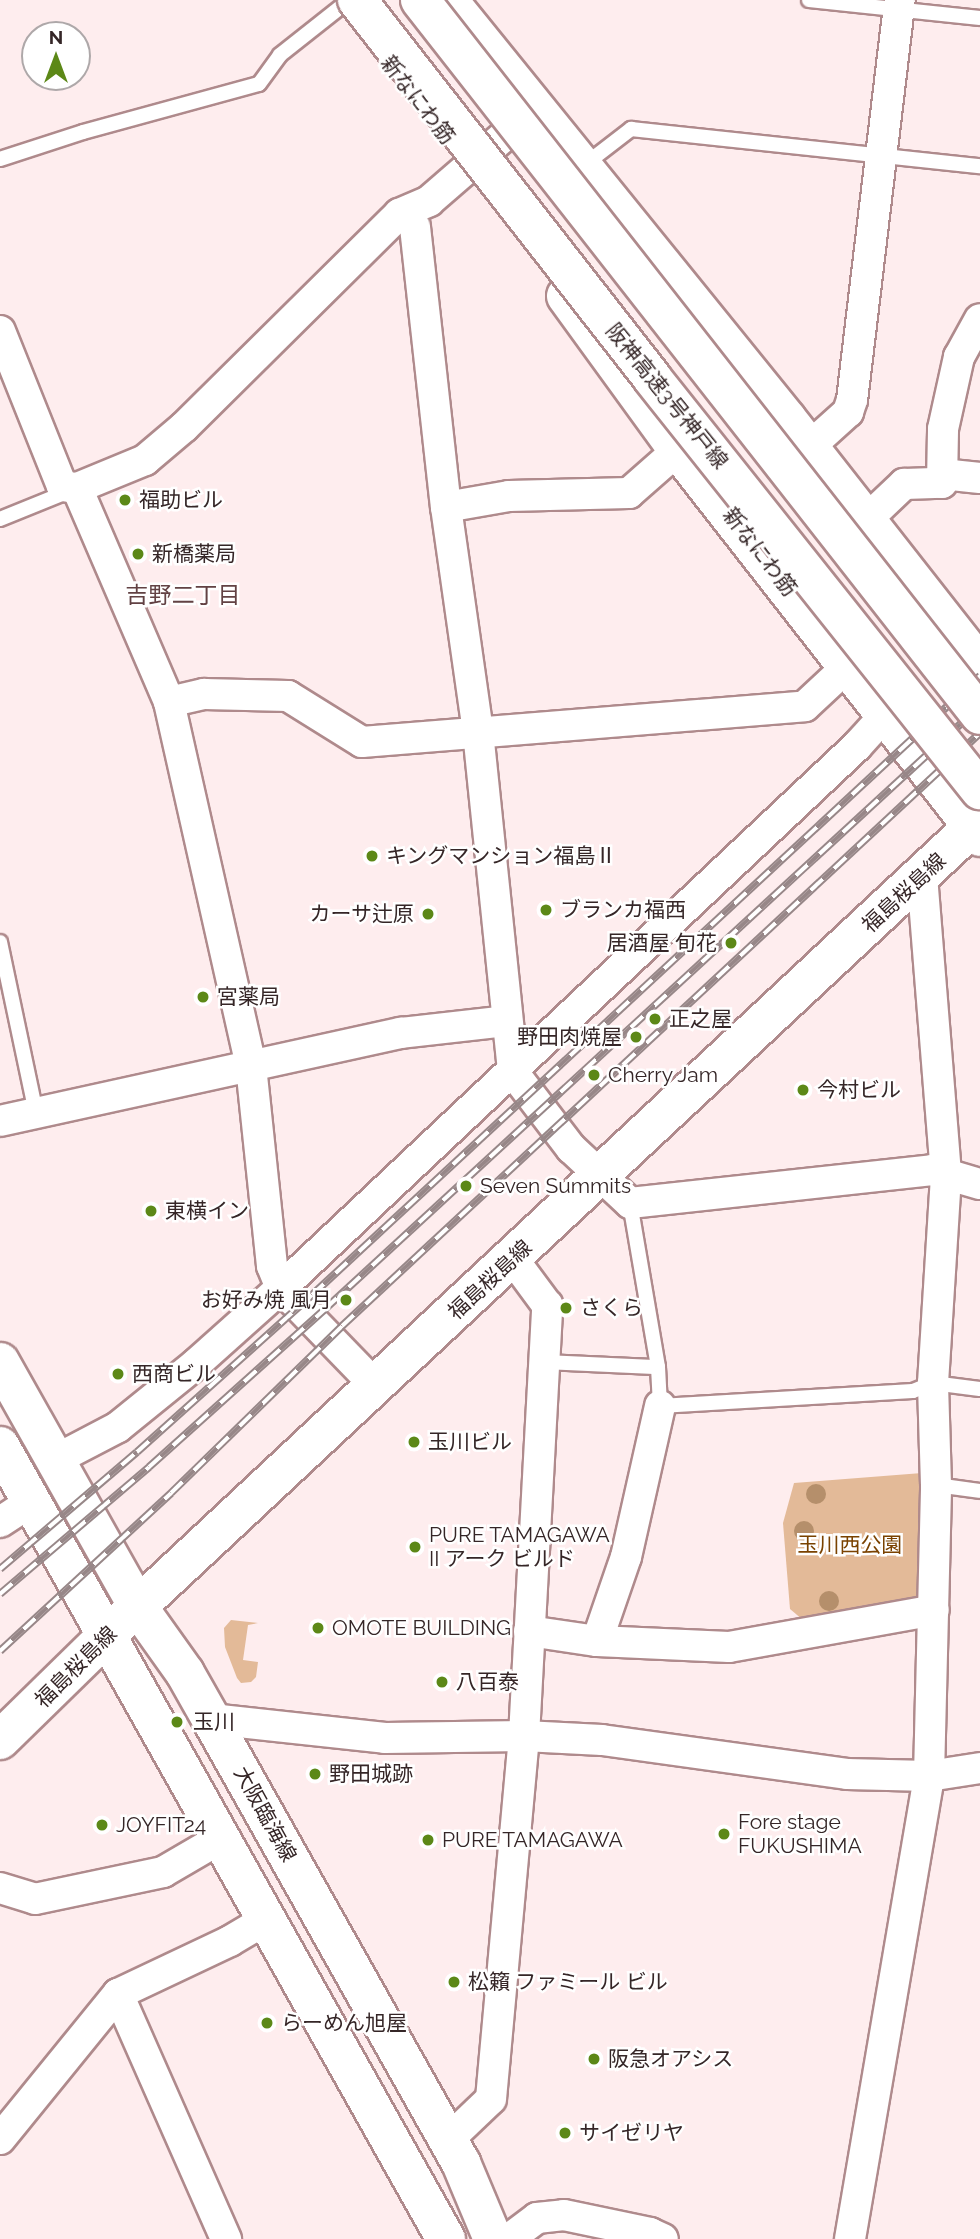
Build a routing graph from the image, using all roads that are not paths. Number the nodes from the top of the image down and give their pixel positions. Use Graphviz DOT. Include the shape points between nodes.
graph roads {
  1 [pos="808,0"];
  2 [pos="445,1"];
  3 [pos="346,2"];
  4 [pos="899,4"];
  5 [pos="980,18"];
  6 [pos="535,110"];
  7 [pos="883,155"];
  8 [pos="0,159"];
  9 [pos="470,165"];
  10 [pos="980,166"];
  11 [pos="582,167"];
  12 [pos="415,227"];
  13 [pos="980,319"];
  14 [pos="0,331"];
  15 [pos="808,449"];
  16 [pos="678,450"];
  17 [pos="942,474"];
  18 [pos="980,478"];
  19 [pos="69,487"];
  20 [pos="446,507"];
  21 [pos="0,519"];
  22 [pos="865,521"];
  23 [pos="974,646"];
  24 [pos="848,666"];
  25 [pos="169,702"];
  26 [pos="886,713"];
  27 [pos="980,715"];
  28 [pos="478,732"];
  29 [pos="978,818"];
  30 [pos="922,876"];
  31 [pos="0,942"];
  32 [pos="506,1021"];
  33 [pos="251,1066"];
  34 [pos="513,1072"];
  35 [pos="36,1113"];
  36 [pos="0,1121"];
  37 [pos="947,1174"];
  38 [pos="600,1176"];
  39 [pos="980,1184"];
  40 [pos="630,1203"];
  41 [pos="513,1259"];
  42 [pos="281,1288"];
  43 [pos="0,1362"];
  44 [pos="546,1362"];
  45 [pos="658,1367"];
  46 [pos="933,1383"];
  47 [pos="376,1386"];
  48 [pos="980,1389"];
  49 [pos="660,1406"];
  50 [pos="0,1448"];
  51 [pos="55,1460"];
  52 [pos="936,1485"];
  53 [pos="980,1491"];
  54 [pos="15,1512"];
  55 [pos="138,1607"];
  56 [pos="934,1609"];
  57 [pos="529,1631"];
  58 [pos="105,1637"];
  59 [pos="597,1641"];
  60 [pos="211,1719"];
  61 [pos="524,1736"];
  62 [pos="0,1740"];
  63 [pos="980,1768"];
  64 [pos="929,1776"];
  65 [pos="223,1838"];
  66 [pos="0,1888"];
  67 [pos="267,1919"];
  68 [pos="118,1994"];
  69 [pos="0,2139"];
  70 [pos="448,2140"];
  71 [pos="226,2239"];
  72 [pos="446,2239"];
  73 [pos="494,2239"];
  74 [pos="509,2239"];
  75 [pos="663,2239"];
  76 [pos="850,2239"];
  1 -- 4 [label="lane"];
  2 -- 6 [label="main road"];
  2 -- 27 [label="main road, bridge"];
  3 -- 8 [label="lane" via="280,55 259,84"];
  3 -- 9 [label="main road, 新なにわ筋"];
  3 -- 29 [label="main road, 阪神高速3号神戸線, bridge" via="652,378"];
  4 -- 5 [label="lane"];
  4 -- 7 [label="street"];
  6 -- 9 [label="street"];
  6 -- 11 [label="main road"];
  7 -- 10 [label="lane"];
  7 -- 11 [label="lane" via="631,129"];
  7 -- 15 [label="street" via="852,400 848,412"];
  9 -- 16 [label="main road, 新なにわ筋"];
  9 -- 19 [label="street" via="429,201 399,214 145,460"];
  11 -- 15 [label="main road"];
  12 -- 20 [label="street"];
  13 -- 17 [label="street" via="959,357 943,429"];
  14 -- 19 [label="street" via="15,381"];
  15 -- 22 [label="main road"];
  16 -- 20 [label="street" via="629,493 509,496"];
  16 -- 24 [label="main road, 新なにわ筋"];
  17 -- 18 [label="street"];
  17 -- 22 [label="street" via="942,483 904,484"];
  19 -- 21 [label="lane"];
  19 -- 25 [label="street"];
  20 -- 28 [label="street"];
  22 -- 23 [label="main road"];
  24 -- 26 [label="main road, 新なにわ筋"];
  24 -- 28 [label="street" via="805,706"];
  25 -- 28 [label="street" via="204,694 288,696 362,742"];
  25 -- 33 [label="street"];
  26 -- 29 [label="main road, 新なにわ筋"];
  26 -- 34 [label="street" via="857,746"];
  28 -- 32 [label="street"];
  29 -- 30 [label="main road, 福島桜島線"];
  30 -- 37 [label="street"];
  30 -- 38 [label="main road, 福島桜島線"];
  31 -- 35 [label="lane"];
  32 -- 33 [label="street" via="401,1032"];
  32 -- 34 [label="street"];
  33 -- 35 [label="street"];
  33 -- 42 [label="street" via="272,1266"];
  34 -- 38 [label="street" via="571,1148"];
  34 -- 42 [label="street"];
  35 -- 36 [label="street"];
  37 -- 39 [label="street"];
  37 -- 40 [label="street" via="932,1170"];
  37 -- 46 [label="street"];
  38 -- 40 [label="street"];
  38 -- 41 [label="main road, 福島桜島線"];
  40 -- 45 [label="lane"];
  41 -- 44 [label="street" via="547,1306"];
  41 -- 47 [label="main road, 福島桜島線"];
  42 -- 47 [label="street"];
  42 -- 51 [label="street" via="118,1427"];
  43 -- 51 [label="main road, 大阪臨海線"];
  44 -- 45 [label="lane"];
  44 -- 57 [label="street"];
  45 -- 49 [label="lane"];
  46 -- 48 [label="lane"];
  46 -- 49 [label="lane" via="913,1391"];
  46 -- 52 [label="street"];
  47 -- 55 [label="main road, 福島桜島線"];
  49 -- 59 [label="street" via="626,1557"];
  50 -- 54 [label="main road"];
  51 -- 55 [label="main road, 大阪臨海線"];
  52 -- 53 [label="lane"];
  52 -- 56 [label="street"];
  54 -- 58 [label="main road"];
  55 -- 58 [label="main road, 福島桜島線"];
  55 -- 60 [label="main road, 大阪臨海線"];
  56 -- 59 [label="street" via="729,1647"];
  56 -- 64 [label="street"];
  57 -- 59 [label="street"];
  57 -- 61 [label="street"];
  58 -- 62 [label="main road, 福島桜島線"];
  58 -- 65 [label="main road"];
  60 -- 61 [label="street" via="385,1738"];
  60 -- 70 [label="main road, 大阪臨海線"];
  61 -- 64 [label="street" via="602,1740 847,1774"];
  61 -- 70 [label="street" via="491,2099"];
  63 -- 64 [label="street"];
  64 -- 76 [label="street"];
  65 -- 66 [label="street" via="163,1872 34,1899"];
  65 -- 67 [label="main road"];
  67 -- 68 [label="street"];
  67 -- 72 [label="main road"];
  68 -- 69 [label="street"];
  68 -- 71 [label="street"];
  70 -- 73 [label="main road, 大阪臨海線"];
  74 -- 75 [label="street" via="537,2218 564,2215"];
}
